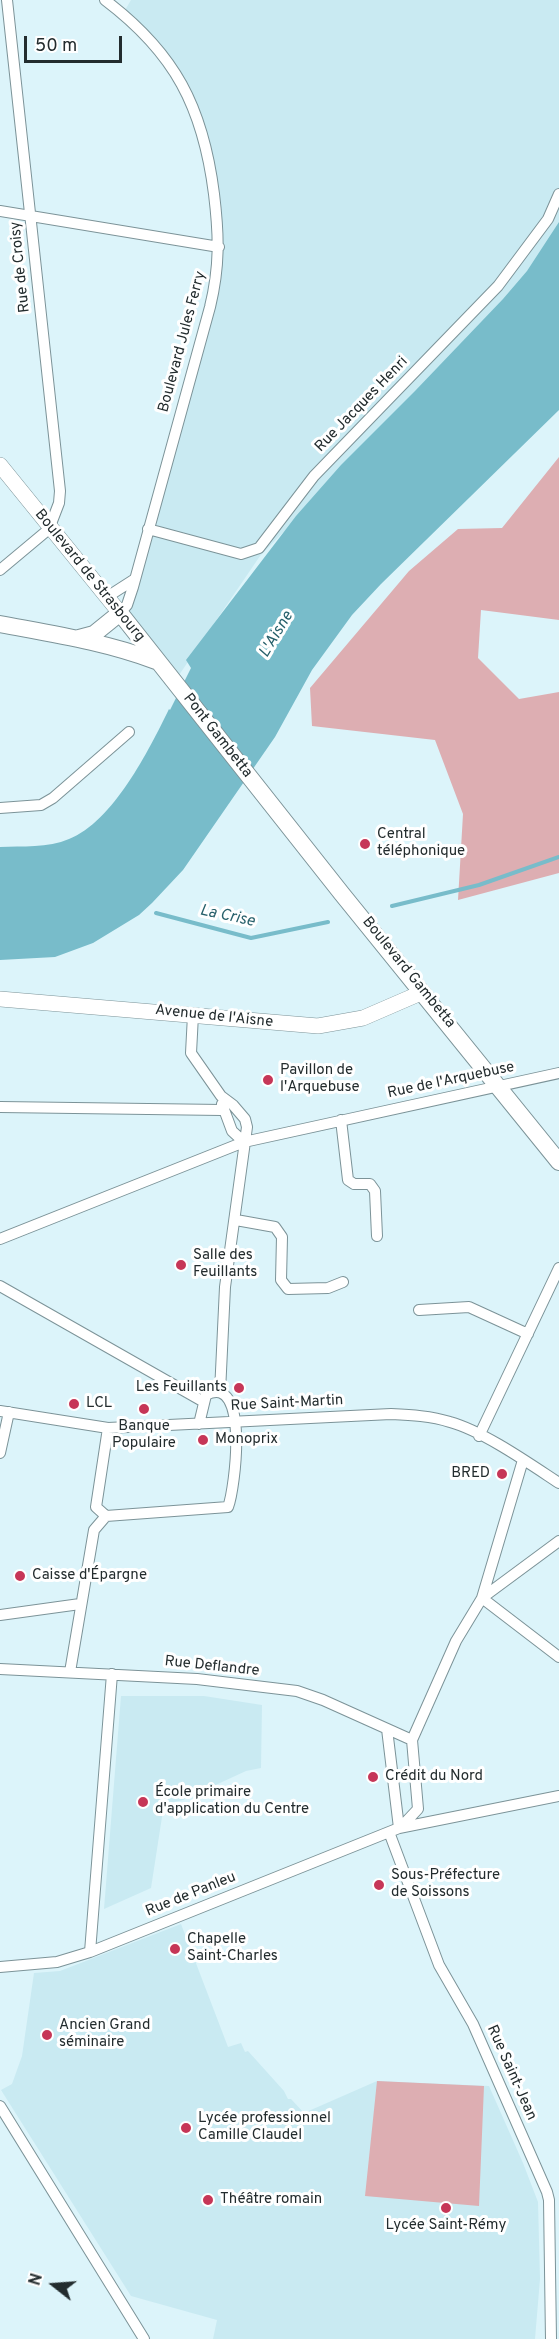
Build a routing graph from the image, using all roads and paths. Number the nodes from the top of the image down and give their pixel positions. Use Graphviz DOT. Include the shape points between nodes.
graph roads {
  1 [pos="7,0"];
  2 [pos="105,0"];
  3 [pos="559,194"];
  4 [pos="0,211"];
  5 [pos="30,216"];
  6 [pos="219,247"];
  7 [pos="0,465"];
  8 [pos="50,529"];
  9 [pos="148,529"];
  10 [pos="0,570"];
  11 [pos="135,579"];
  12 [pos="107,597"];
  13 [pos="120,613"];
  14 [pos="0,624"];
  15 [pos="79,638"];
  16 [pos="157,661"];
  17 [pos="178,687"];
  18 [pos="129,732"];
  19 [pos="256,785"];
  20 [pos="0,808"];
  21 [pos="423,992"];
  22 [pos="0,999"];
  23 [pos="193,1015"];
  24 [pos="559,1073"];
  25 [pos="498,1086"];
  26 [pos="221,1096"];
  27 [pos="0,1107"];
  28 [pos="222,1110"];
  29 [pos="341,1120"];
  30 [pos="244,1142"];
  31 [pos="559,1162"];
  32 [pos="236,1220"];
  33 [pos="377,1236"];
  34 [pos="0,1239"];
  35 [pos="559,1268"];
  36 [pos="343,1282"];
  37 [pos="0,1286"];
  38 [pos="419,1310"];
  39 [pos="528,1334"];
  40 [pos="220,1392"];
  41 [pos="204,1401"];
  42 [pos="4,1411"];
  43 [pos="235,1421"];
  44 [pos="199,1424"];
  45 [pos="108,1428"];
  46 [pos="479,1436"];
  47 [pos="0,1453"];
  48 [pos="523,1460"];
  49 [pos="559,1483"];
  50 [pos="106,1516"];
  51 [pos="559,1541"];
  52 [pos="482,1598"];
  53 [pos="80,1604"];
  54 [pos="0,1615"];
  55 [pos="559,1657"];
  56 [pos="0,1669"];
  57 [pos="70,1672"];
  58 [pos="112,1674"];
  59 [pos="387,1729"];
  60 [pos="412,1740"];
  61 [pos="559,1796"];
  62 [pos="418,1809"];
  63 [pos="437,1820"];
  64 [pos="394,1830"];
  65 [pos="90,1952"];
  66 [pos="0,1967"];
  67 [pos="0,2106"];
  68 [pos="144,2339"];
  69 [pos="551,2339"];
  1 -- 5 [label="street, Rue de Croisy"];
  2 -- 6 [label="street, Boulevard Jules Ferry" via="144,32 176,74 194,109 210,161"];
  3 -- 9 [label="street, Rue Jacques Henri" via="548,219 498,286 314,476 259,548 241,554"];
  4 -- 5 [label="street"];
  5 -- 6 [label="street"];
  5 -- 8 [label="street, Rue de Croisy" via="60,491"];
  6 -- 9 [label="street, Boulevard Jules Ferry" via="218,276"];
  7 -- 8 [label="main road, Boulevard de Strasbourg"];
  8 -- 10 [label="street"];
  8 -- 12 [label="main road, Boulevard de Strasbourg"];
  9 -- 11 [label="street, Boulevard Jules Ferry"];
  11 -- 12 [label="street"];
  11 -- 13 [label="street, Boulevard Jules Ferry" via="127,605"];
  12 -- 13 [label="main road, Boulevard de Strasbourg"];
  13 -- 15 [label="main road" via="94,634"];
  13 -- 16 [label="main road, Boulevard de Strasbourg"];
  14 -- 15 [label="main road"];
  15 -- 16 [label="main road"];
  16 -- 17 [label="main road, Boulevard de Strasbourg"];
  17 -- 19 [label="main road, Pont Gambetta"];
  18 -- 20 [label="street" via="47,802"];
  19 -- 21 [label="main road, Boulevard Gambetta"];
  21 -- 23 [label="main road, Avenue de l'Aisne" via="363,1018 318,1026"];
  21 -- 25 [label="main road, Boulevard Gambetta"];
  22 -- 23 [label="main road, Avenue de l'Aisne"];
  23 -- 26 [label="street" via="191,1053"];
  24 -- 25 [label="street, Rue de l'Arquebuse"];
  25 -- 29 [label="street, Rue de l'Arquebuse"];
  25 -- 31 [label="main road, Boulevard Gambetta"];
  26 -- 28 [label="street"];
  26 -- 30 [label="street" via="244,1119"];
  27 -- 28 [label="street"];
  28 -- 30 [label="street" via="232,1131"];
  29 -- 30 [label="street, Rue de l'Arquebuse"];
  29 -- 33 [label="street" via="348,1180 370,1184 375,1191"];
  30 -- 32 [label="street"];
  30 -- 34 [label="street, Rue de l'Arquebuse"];
  32 -- 36 [label="street" via="279,1231 281,1280 288,1289 328,1288"];
  32 -- 40 [label="street" via="225,1287"];
  35 -- 39 [label="street"];
  37 -- 41 [label="street"];
  38 -- 39 [label="street" via="469,1307"];
  39 -- 46 [label="street"];
  40 -- 41 [label="street" via="206,1395"];
  40 -- 43 [label="street" via="230,1400"];
  41 -- 44 [label="street"];
  42 -- 45 [label="street, Rue Saint-Martin"];
  42 -- 47 [label="street"];
  43 -- 44 [label="street, Rue Saint-Martin"];
  43 -- 46 [label="street, Rue Saint-Martin" via="425,1416 453,1422"];
  43 -- 50 [label="street" via="237,1435 228,1507"];
  44 -- 45 [label="street, Rue Saint-Martin"];
  45 -- 50 [label="street" via="96,1507"];
  46 -- 48 [label="street, Rue Saint-Martin"];
  48 -- 49 [label="street, Rue Saint-Martin"];
  48 -- 52 [label="street"];
  50 -- 53 [label="street" via="93,1530"];
  51 -- 52 [label="street"];
  52 -- 55 [label="street"];
  52 -- 60 [label="street" via="456,1641"];
  53 -- 54 [label="street"];
  53 -- 57 [label="street"];
  56 -- 57 [label="street, Rue Deflandre"];
  57 -- 58 [label="street, Rue Deflandre"];
  58 -- 59 [label="street, Rue Deflandre" via="297,1691"];
  58 -- 65 [label="street"];
  59 -- 60 [label="street, Rue Deflandre"];
  59 -- 64 [label="street, Rue Saint-Jean"];
  60 -- 62 [label="street"];
  61 -- 63 [label="street"];
  62 -- 63 [label="street"];
  62 -- 64 [label="street"];
  63 -- 64 [label="street"];
  64 -- 65 [label="street, Rue de Panleu"];
  64 -- 69 [label="street, Rue Saint-Jean" via="439,1965 473,2024 547,2192"];
  65 -- 66 [label="street, Rue de Panleu" via="57,1962"];
  67 -- 68 [label="street"];
}
